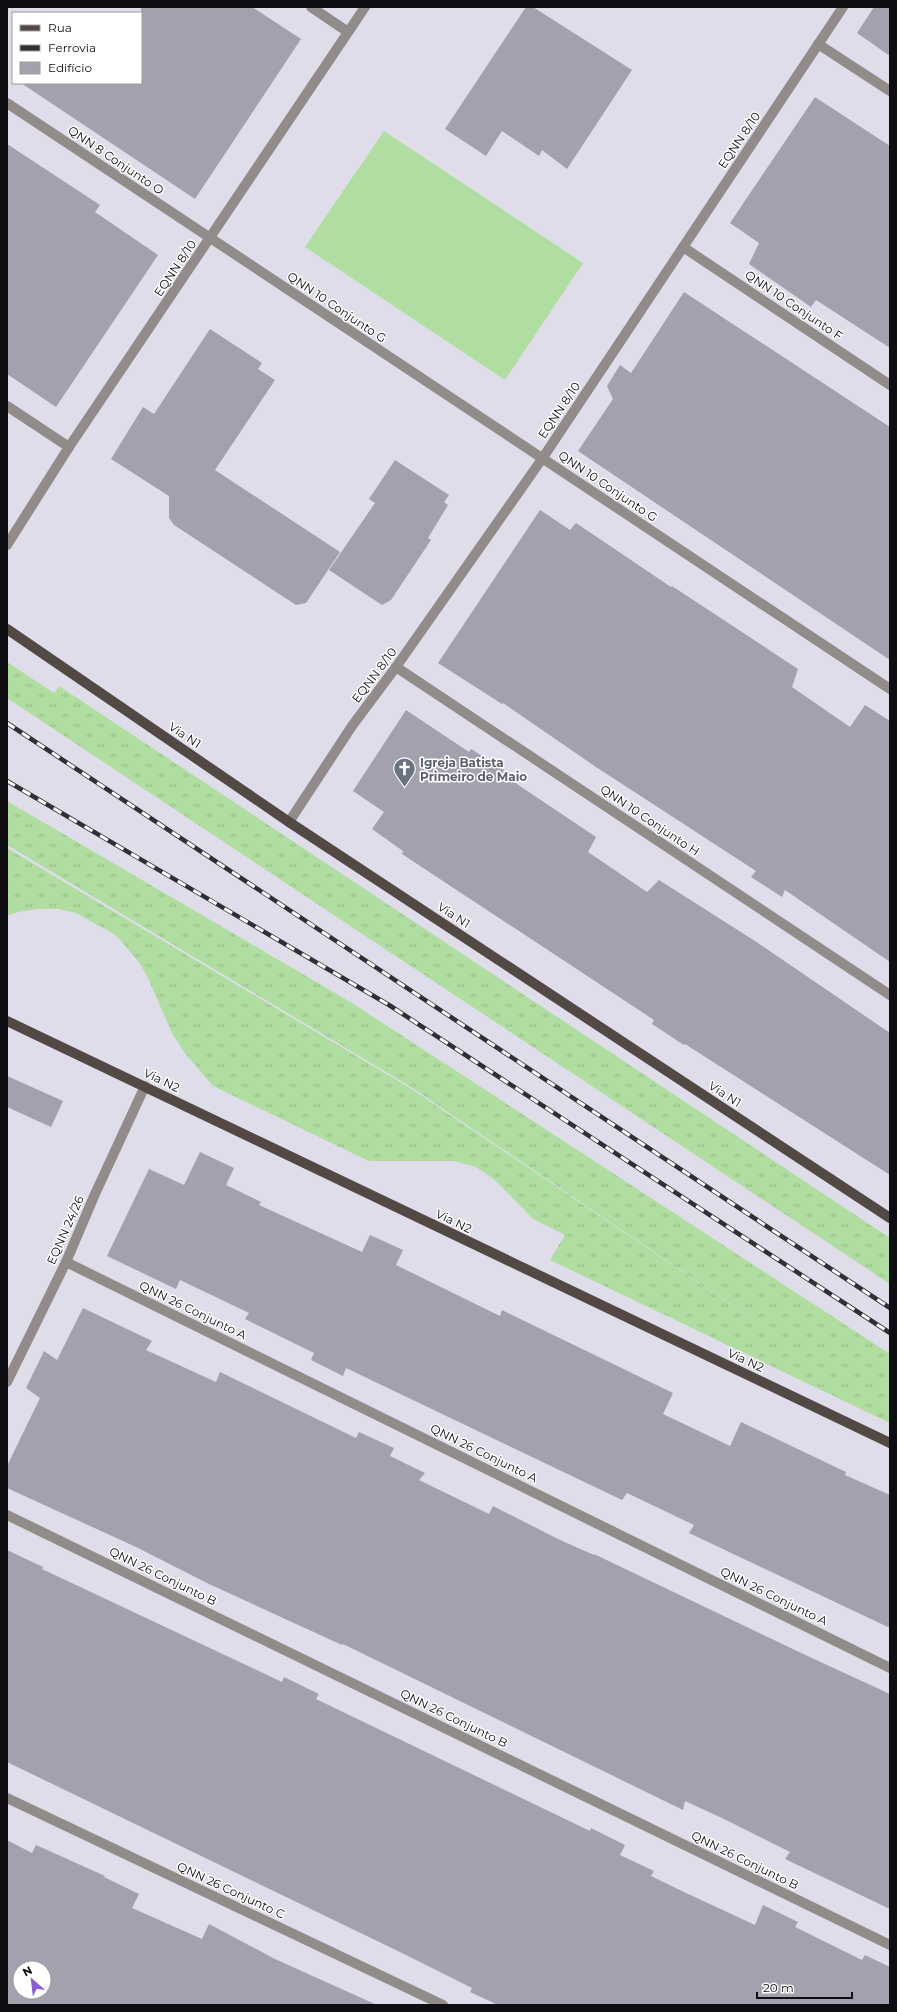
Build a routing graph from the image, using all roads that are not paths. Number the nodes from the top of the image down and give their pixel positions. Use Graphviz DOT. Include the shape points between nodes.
graph roads {
  1 [pos="311,7"];
  2 [pos="366,7"];
  3 [pos="843,7"];
  4 [pos="348,32"];
  5 [pos="818,44"];
  6 [pos="890,91"];
  7 [pos="7,103"];
  8 [pos="211,239"];
  9 [pos="683,248"];
  10 [pos="890,385"];
  11 [pos="7,406"];
  12 [pos="69,447"];
  13 [pos="542,458"];
  14 [pos="7,545"];
  15 [pos="7,630"];
  16 [pos="396,667"];
  17 [pos="890,689"];
  18 [pos="289,822"];
  19 [pos="890,995"];
  20 [pos="7,1021"];
  21 [pos="145,1086"];
  22 [pos="890,1218"];
  23 [pos="66,1262"];
  24 [pos="7,1382"];
  25 [pos="890,1443"];
  26 [pos="7,1515"];
  27 [pos="890,1668"];
  28 [pos="7,1798"];
  29 [pos="890,1945"];
  30 [pos="444,2005"];
  1 -- 4 [label="street"];
  2 -- 4 [label="street, EQNN 8/10"];
  3 -- 5 [label="street, EQNN 8/10"];
  4 -- 8 [label="street, EQNN 8/10"];
  5 -- 6 [label="street"];
  5 -- 9 [label="street, EQNN 8/10"];
  7 -- 8 [label="street, QNN 8 Conjunto O"];
  8 -- 12 [label="street, EQNN 8/10"];
  8 -- 13 [label="street, QNN 10 Conjunto G"];
  9 -- 10 [label="street, QNN 10 Conjunto F"];
  9 -- 13 [label="street, EQNN 8/10"];
  11 -- 12 [label="street"];
  12 -- 14 [label="street, EQNN 8/10"];
  13 -- 16 [label="street, EQNN 8/10"];
  13 -- 17 [label="street, QNN 10 Conjunto G"];
  15 -- 18 [label="main road, Via N1"];
  16 -- 18 [label="street, EQNN 8/10" via="352,726"];
  16 -- 19 [label="street, QNN 10 Conjunto H"];
  18 -- 22 [label="main road, Via N1"];
  20 -- 21 [label="main road, Via N2"];
  21 -- 23 [label="street, EQNN 24/26"];
  21 -- 25 [label="main road, Via N2"];
  23 -- 24 [label="street, EQNN 24/26"];
  23 -- 27 [label="street, QNN 26 Conjunto A"];
  26 -- 29 [label="street, QNN 26 Conjunto B"];
  28 -- 30 [label="street, QNN 26 Conjunto C"];
}
